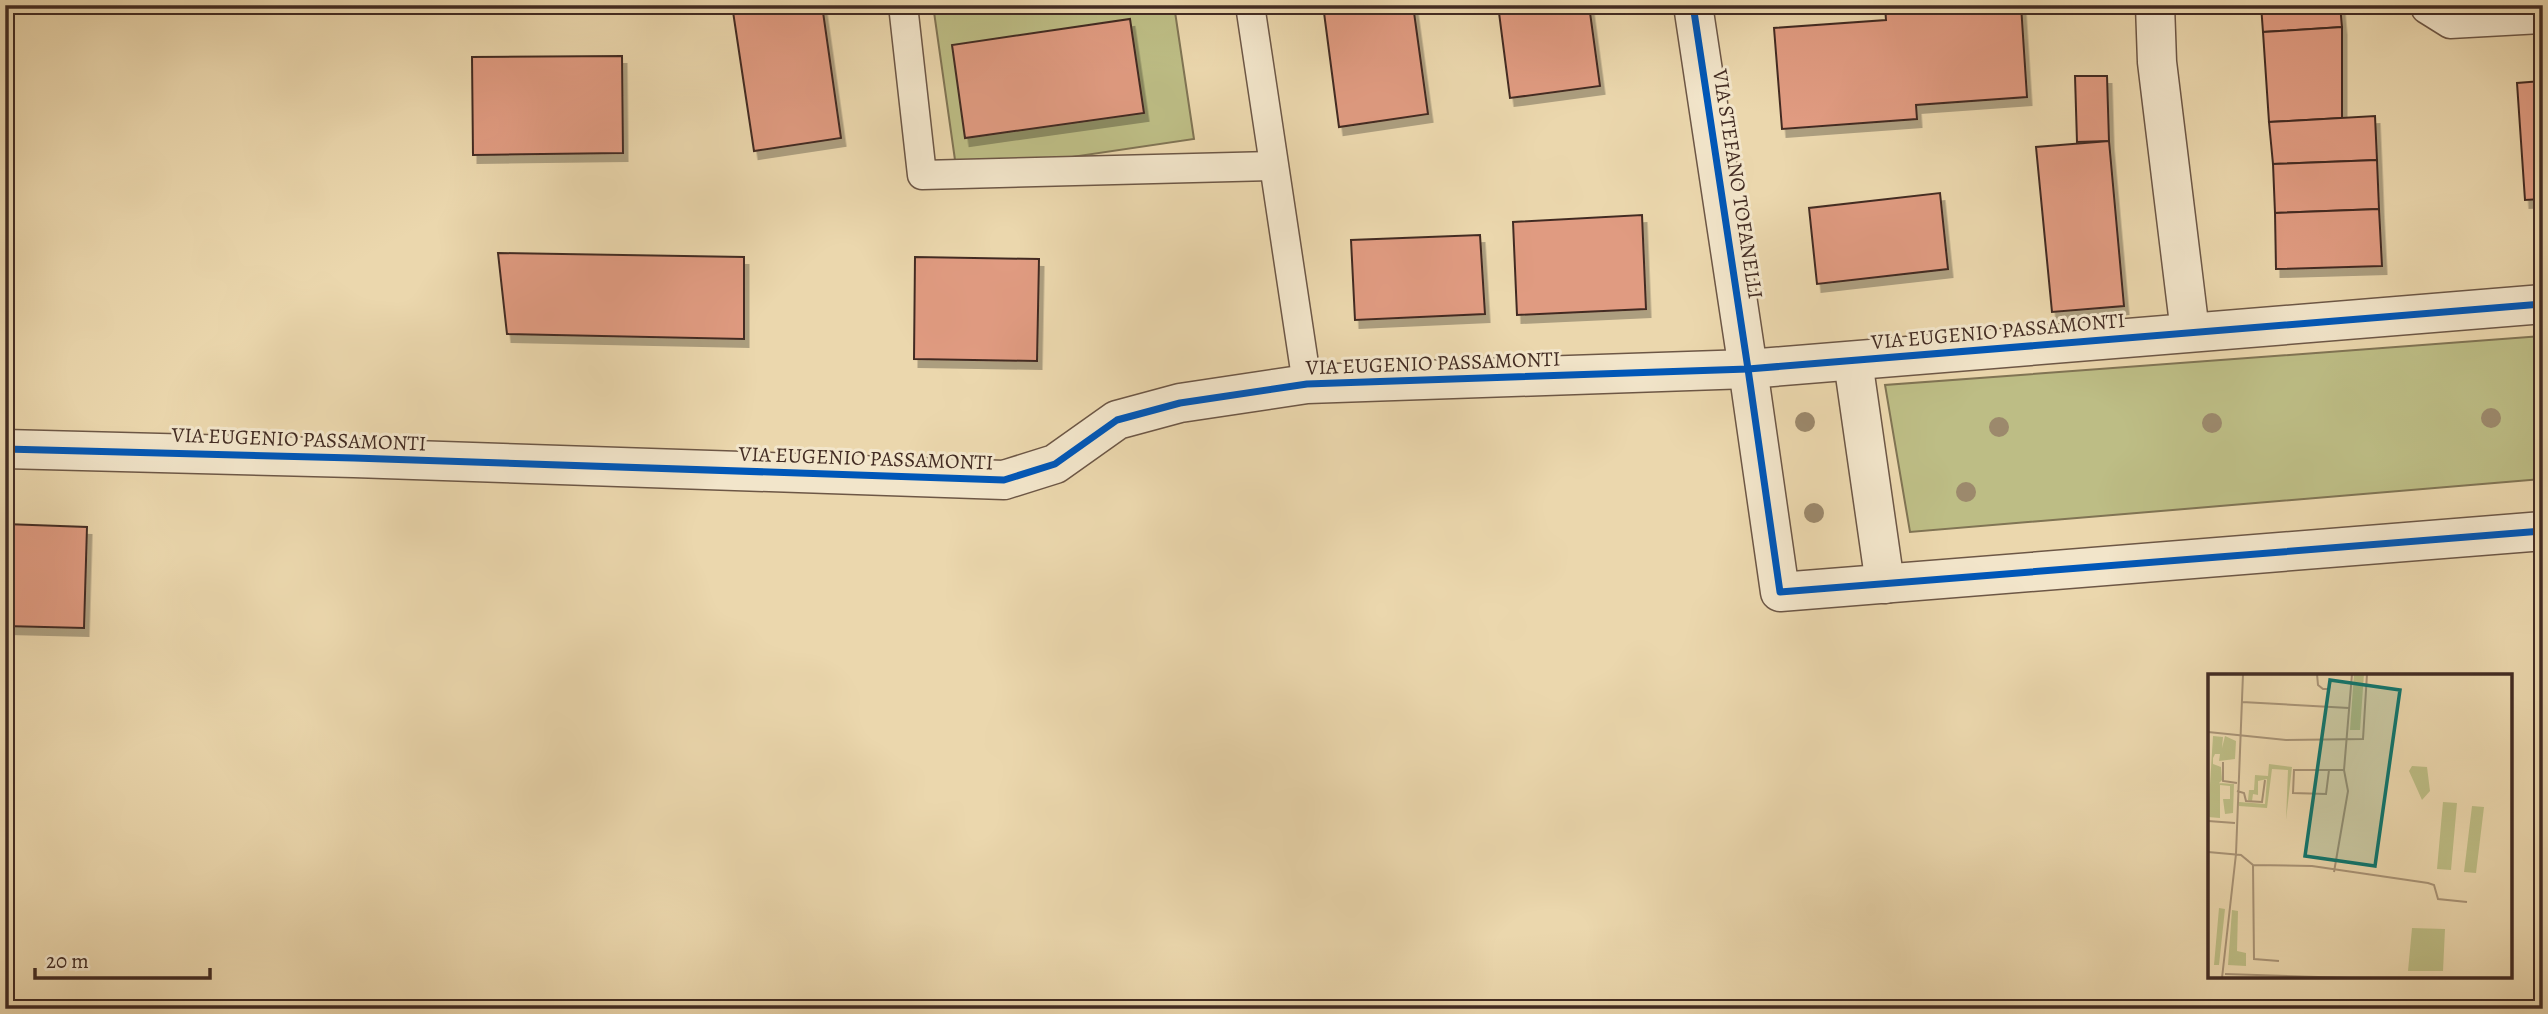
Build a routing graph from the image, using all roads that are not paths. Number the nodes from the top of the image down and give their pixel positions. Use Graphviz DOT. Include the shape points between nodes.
graph roads {
  1 [pos="903,5"];
  2 [pos="1250,5"];
  3 [pos="1693,5"];
  4 [pos="2155,5"];
  5 [pos="2425,5"];
  6 [pos="2543,19"];
  7 [pos="1273,166"];
  8 [pos="2543,304"];
  9 [pos="2190,332"];
  10 [pos="1853,361"];
  11 [pos="1748,369"];
  12 [pos="1307,384"];
  13 [pos="5,449"];
  14 [pos="2543,531"];
  15 [pos="1885,584"];
  1 -- 7 [label="lane" via="922,175"];
  2 -- 7 [label="lane"];
  3 -- 11 [label="street, VIA STEFANO TOFANELLI"];
  4 -- 9 [label="street" via="2157,62"];
  5 -- 6 [label="lane" via="2450,24"];
  7 -- 12 [label="lane"];
  8 -- 9 [label="street, VIA EUGENIO PASSAMONTI"];
  9 -- 10 [label="street, VIA EUGENIO PASSAMONTI"];
  10 -- 11 [label="street, VIA EUGENIO PASSAMONTI"];
  10 -- 15 [label="street"];
  11 -- 12 [label="street, VIA EUGENIO PASSAMONTI"];
  11 -- 15 [label="street, VIA STEFANO TOFANELLI" via="1780,592"];
  12 -- 13 [label="street, VIA EUGENIO PASSAMONTI" via="1180,403 1116,420 1055,464 1004,480"];
  14 -- 15 [label="street"];
}
